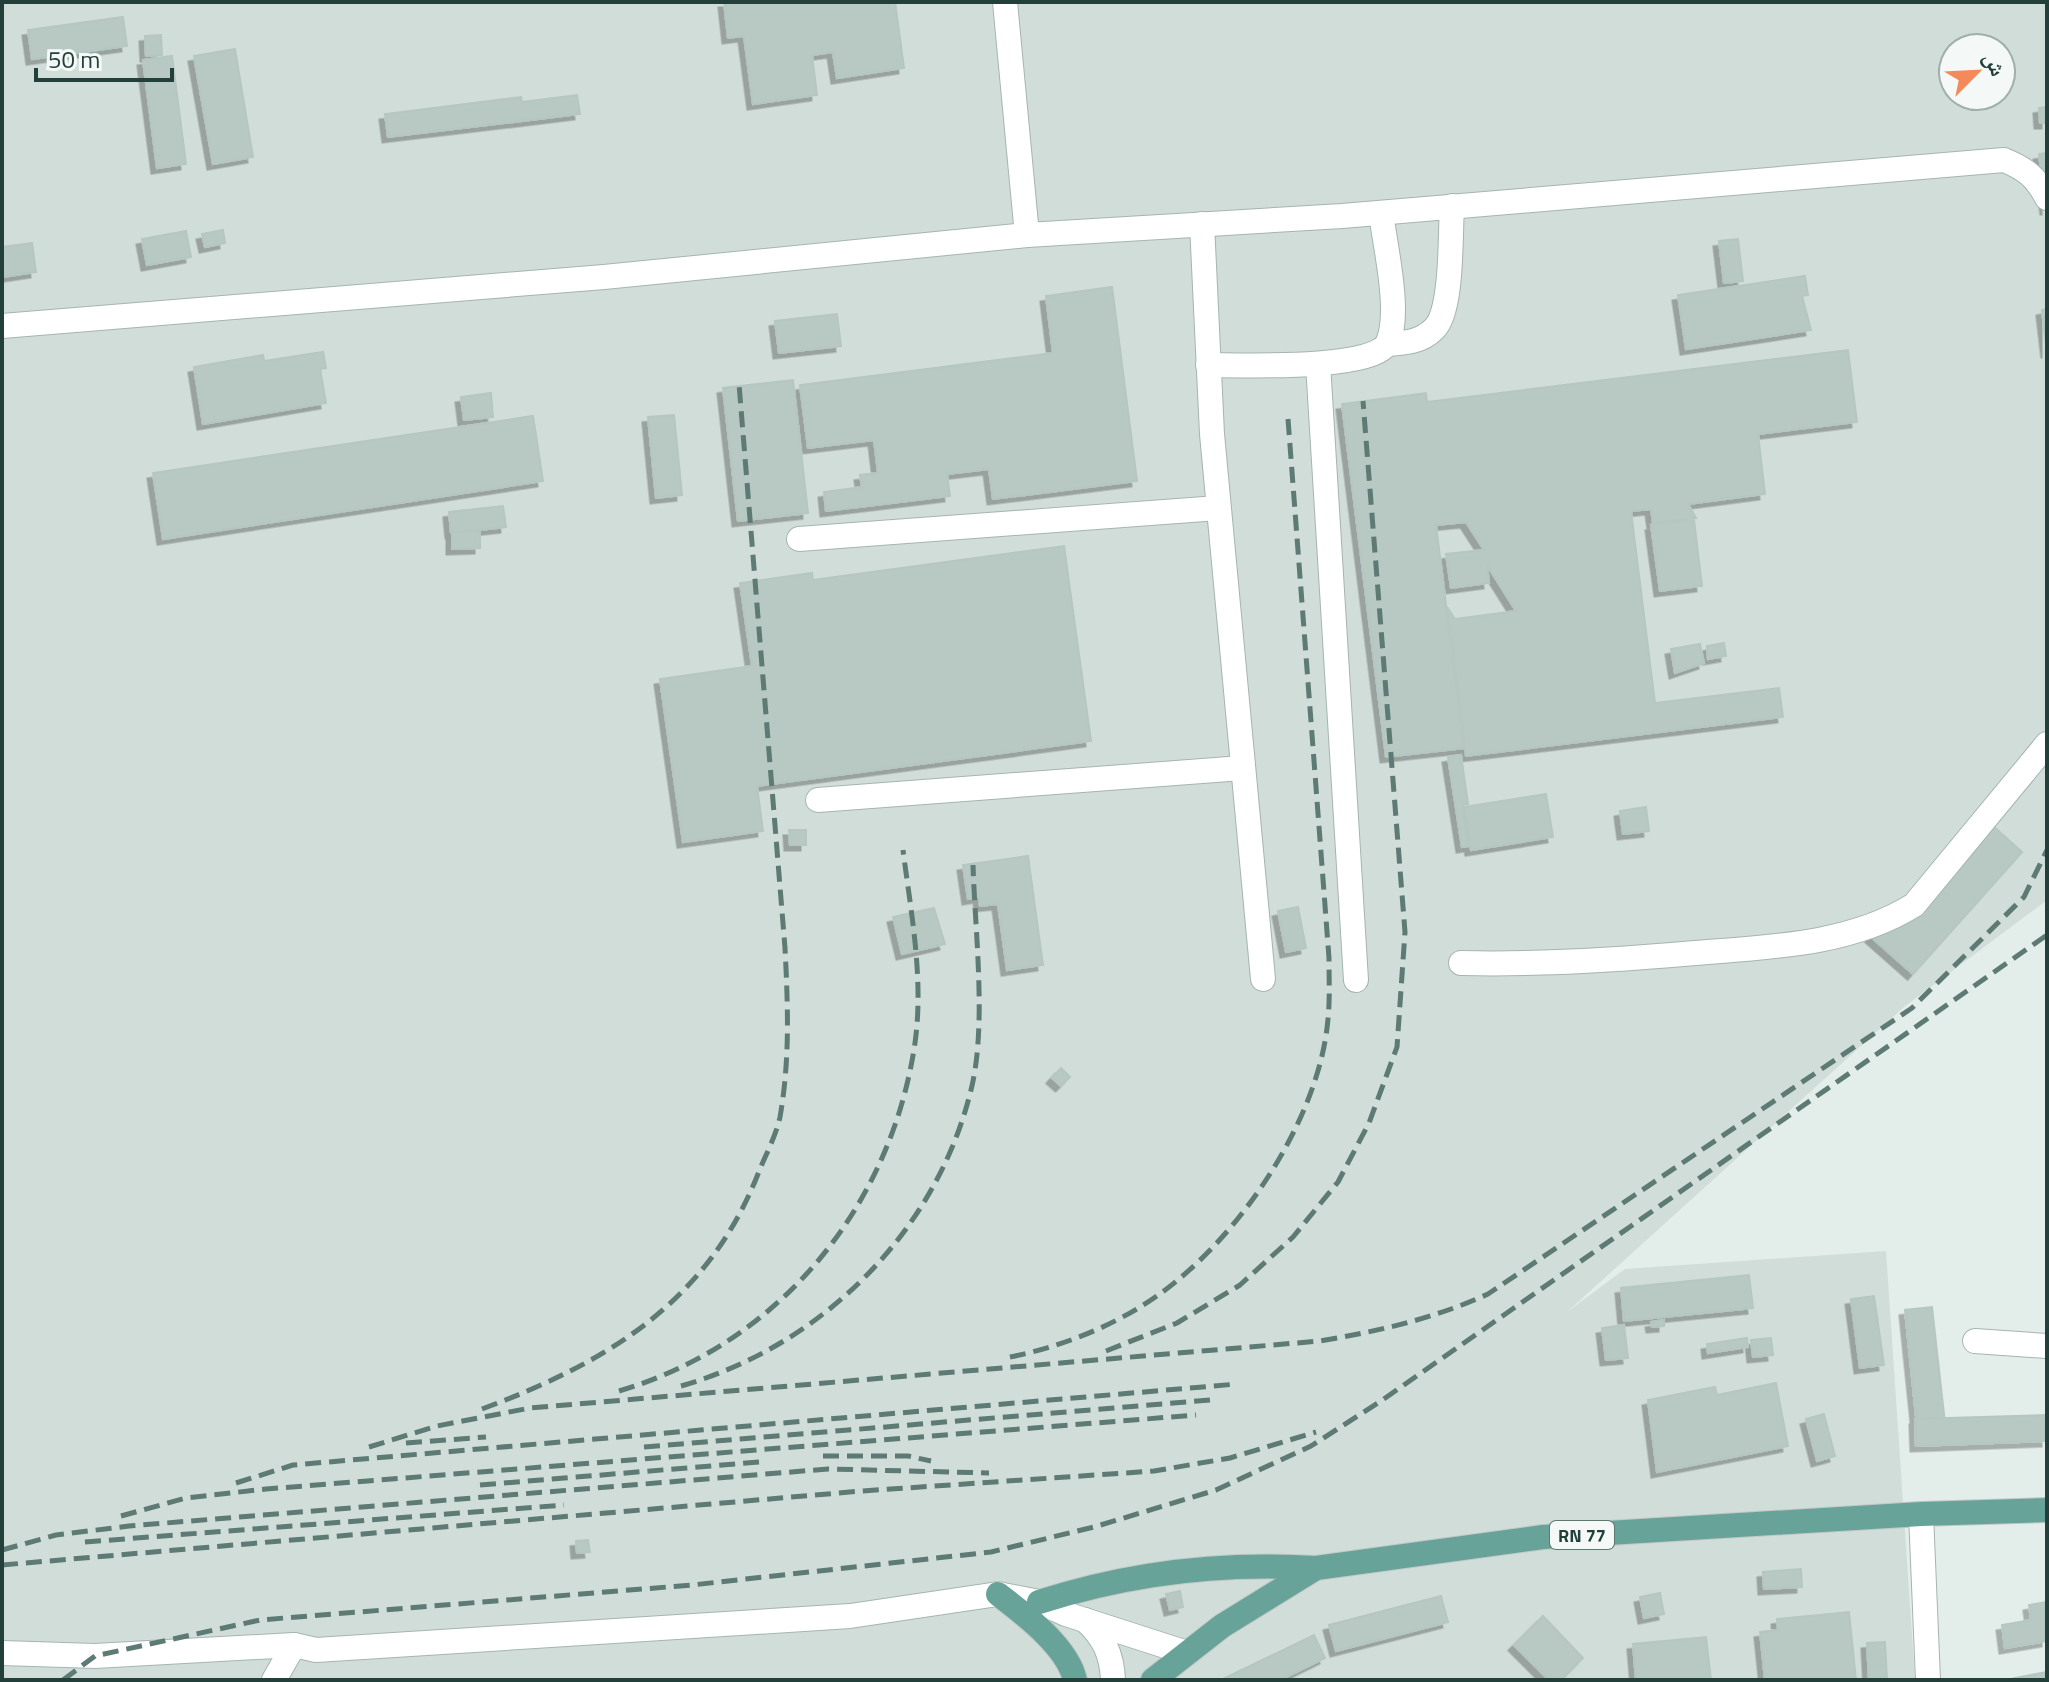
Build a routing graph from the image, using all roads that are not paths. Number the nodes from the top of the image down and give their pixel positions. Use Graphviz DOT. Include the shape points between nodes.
graph roads {
  1 [pos="1005,2"];
  2 [pos="2047,198"];
  3 [pos="1452,206"];
  4 [pos="1381,213"];
  5 [pos="1202,224"];
  6 [pos="1027,235"];
  7 [pos="2,326"];
  8 [pos="1388,344"];
  9 [pos="1318,364"];
  10 [pos="1208,365"];
  11 [pos="1218,508"];
  12 [pos="799,539"];
  13 [pos="2047,744"];
  14 [pos="1242,768"];
  15 [pos="818,800"];
  16 [pos="1461,963"];
  17 [pos="1263,979"];
  18 [pos="1356,980"];
  19 [pos="1975,1341"];
  20 [pos="2047,1346"];
  21 [pos="2047,1510"];
  22 [pos="1921,1514"];
  23 [pos="1316,1568"];
  24 [pos="998,1594"];
  25 [pos="1039,1602"];
  26 [pos="1085,1620"];
  27 [pos="294,1645"];
  28 [pos="2,1653"];
  29 [pos="1187,1653"];
  30 [pos="274,1680"];
  31 [pos="1075,1680"];
  32 [pos="1113,1680"];
  33 [pos="1153,1680"];
  34 [pos="1928,1680"];
  1 -- 6 [label="street"];
  2 -- 3 [label="street" via="2025,168 2004,160"];
  3 -- 4 [label="street"];
  3 -- 8 [label="street" via="1444,313 1435,328 1412,343"];
  4 -- 5 [label="street"];
  4 -- 8 [label="street" via="1393,320"];
  5 -- 6 [label="street"];
  5 -- 10 [label="street"];
  6 -- 7 [label="street" via="604,277"];
  8 -- 9 [label="street" via="1378,354"];
  9 -- 10 [label="street"];
  9 -- 18 [label="street"];
  10 -- 11 [label="street"];
  11 -- 12 [label="street"];
  11 -- 14 [label="street"];
  13 -- 16 [label="street" via="1914,905 1885,923 1809,942 1738,950 1554,965"];
  14 -- 15 [label="street"];
  14 -- 17 [label="street"];
  19 -- 20 [label="street"];
  21 -- 22 [label="main road, RN 77"];
  22 -- 23 [label="main road, RN 77" via="1543,1537"];
  22 -- 34 [label="street"];
  23 -- 25 [label="main road" via="1257,1564 1129,1578"];
  23 -- 29 [label="main road, RN 77"];
  24 -- 25 [label="street"];
  24 -- 27 [label="street" via="850,1616 316,1650"];
  24 -- 31 [label="main road" via="1038,1625 1073,1669"];
  25 -- 26 [label="street"];
  26 -- 29 [label="street"];
  26 -- 32 [label="street" via="1108,1651"];
  27 -- 28 [label="street" via="95,1656"];
  27 -- 30 [label="street"];
  29 -- 33 [label="main road, RN 77"];
}
